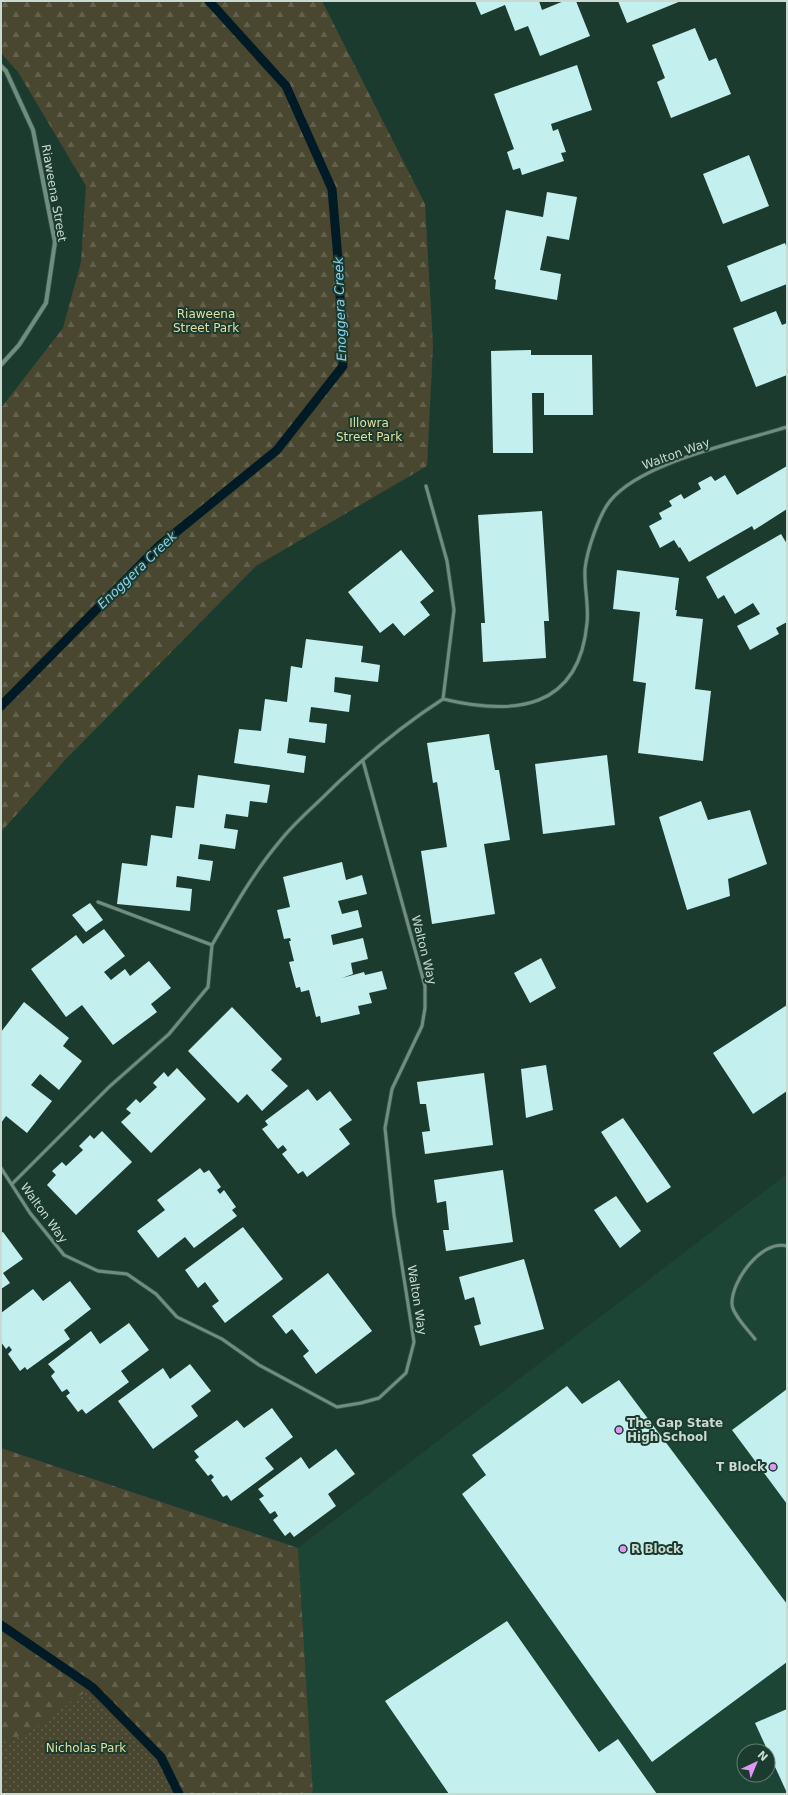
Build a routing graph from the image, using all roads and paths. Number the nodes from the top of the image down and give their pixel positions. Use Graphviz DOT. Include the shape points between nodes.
graph roads {
  1 [pos="1,66"];
  2 [pos="1,365"];
  3 [pos="787,427"];
  4 [pos="426,486"];
  5 [pos="443,700"];
  6 [pos="363,761"];
  7 [pos="98,902"];
  8 [pos="212,946"];
  9 [pos="1,1168"];
  10 [pos="12,1184"];
  11 [pos="787,1246"];
  12 [pos="756,1339"];
  1 -- 2 [label="street, Riaweena Street" via="6,71 33,130 55,242 46,303 18,345"];
  3 -- 5 [label="lane, Walton Way" via="652,470 630,482 610,501 595,529 585,568 587,622 582,649 570,676 554,693 534,703 484,708"];
  4 -- 5 [label="lane" via="447,561 454,610"];
  5 -- 6 [label="lane, Walton Way" via="421,713"];
  6 -- 8 [label="lane, Walton Way" via="280,840 241,893"];
  6 -- 10 [label="lane, Walton Way" via="425,986 422,1026 392,1089 385,1128 394,1215 414,1342 406,1373 379,1398 338,1407 177,1317 156,1294 127,1274 98,1271 64,1254 30,1213"];
  7 -- 8 [label="lane"];
  8 -- 10 [label="lane, Walton Way" via="208,987 169,1034 109,1087"];
  9 -- 10 [label="lane, Walton Way"];
  11 -- 12 [label="lane" via="781,1244 763,1252 744,1270 735,1283 731,1305"];
}
